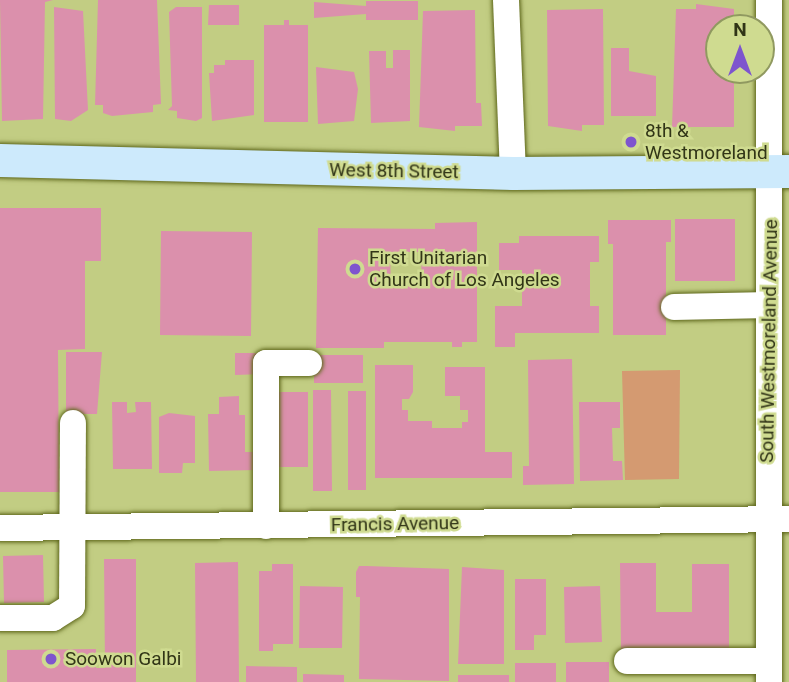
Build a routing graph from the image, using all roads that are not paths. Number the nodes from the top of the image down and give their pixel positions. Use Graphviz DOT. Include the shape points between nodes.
graph roads {
  1 [pos="506,0"];
  2 [pos="769,0"];
  3 [pos="0,160"];
  4 [pos="780,171"];
  5 [pos="513,173"];
  6 [pos="769,305"];
  7 [pos="674,307"];
  8 [pos="309,363"];
  9 [pos="779,376"];
  10 [pos="73,423"];
  11 [pos="778,519"];
  12 [pos="266,526"];
  13 [pos="0,528"];
  14 [pos="73,528"];
  15 [pos="0,618"];
  16 [pos="627,661"];
  17 [pos="769,671"];
  1 -- 5 [label="street"];
  2 -- 4 [label="street, South Westmoreland Avenue"];
  3 -- 5 [label="main road, West 8th Street"];
  4 -- 5 [label="main road, West 8th Street"];
  4 -- 6 [label="street, South Westmoreland Avenue"];
  6 -- 7 [label="street"];
  6 -- 9 [label="street, South Westmoreland Avenue"];
  8 -- 12 [label="street" via="266,363"];
  9 -- 11 [label="street, South Westmoreland Avenue"];
  10 -- 14 [label="street"];
  11 -- 12 [label="street, Francis Avenue"];
  11 -- 17 [label="street, South Westmoreland Avenue"];
  12 -- 14 [label="street, Francis Avenue"];
  13 -- 14 [label="street, Francis Avenue"];
  14 -- 15 [label="street" via="75,600 68,612 53,618"];
  16 -- 17 [label="street"];
}
